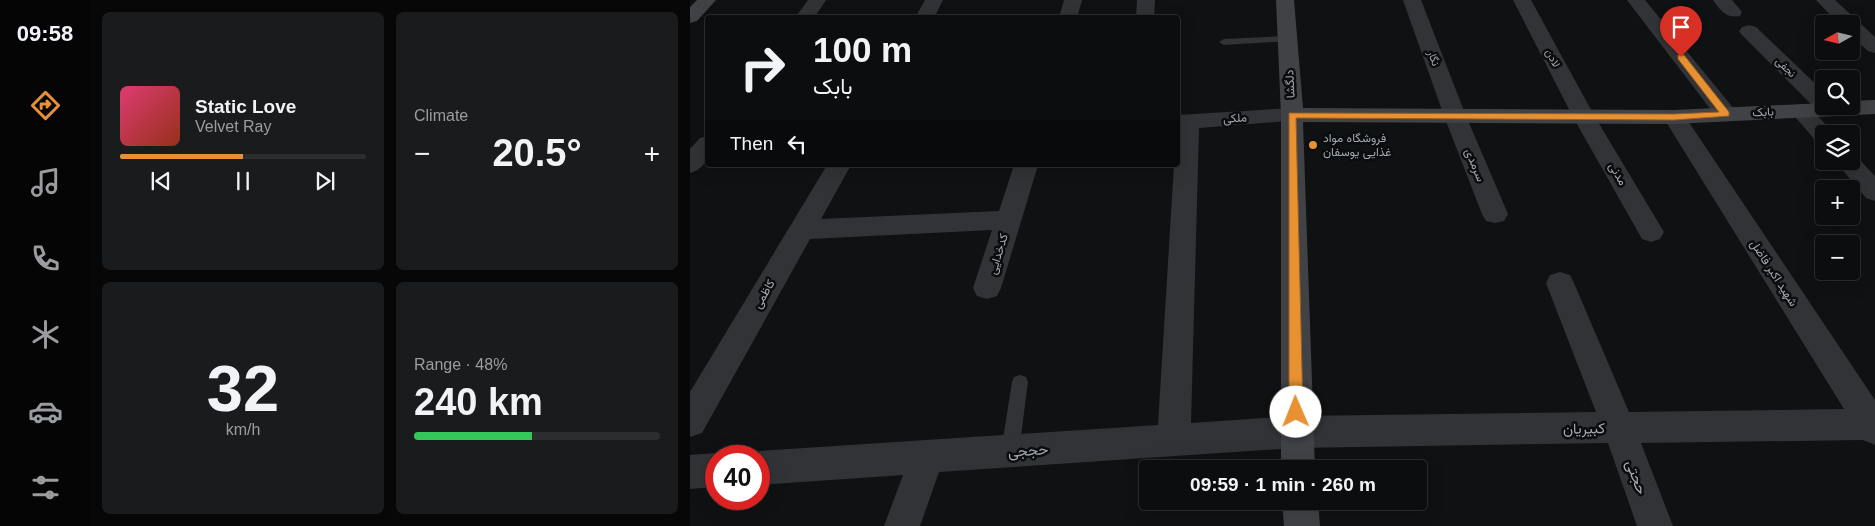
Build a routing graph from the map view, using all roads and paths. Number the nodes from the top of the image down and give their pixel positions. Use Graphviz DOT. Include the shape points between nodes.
graph roads {
  1 [pos="707,0"];
  2 [pos="817,0"];
  3 [pos="934,0"];
  4 [pos="1073,0"];
  5 [pos="1146,0"];
  6 [pos="1285,0"];
  7 [pos="1412,0"];
  8 [pos="1522,0"];
  9 [pos="1636,0"];
  10 [pos="1825,0"];
  11 [pos="806,15"];
  12 [pos="926,15"];
  13 [pos="1069,15"];
  14 [pos="1144,15"];
  15 [pos="1841,15"];
  16 [pos="690,17"];
  17 [pos="1749,31"];
  18 [pos="1860,33"];
  19 [pos="1287,40"];
  20 [pos="1224,42"];
  21 [pos="1875,47"];
  22 [pos="1815,95"];
  23 [pos="1860,106"];
  24 [pos="1875,106"];
  25 [pos="1815,108"];
  26 [pos="1801,110"];
  27 [pos="1726,114"];
  28 [pos="1292,115"];
  29 [pos="1455,116"];
  30 [pos="1584,117"];
  31 [pos="1674,117"];
  32 [pos="1183,121"];
  33 [pos="1815,126"];
  34 [pos="838,167"];
  35 [pos="1025,167"];
  36 [pos="1855,170"];
  37 [pos="1875,192"];
  38 [pos="1494,214"];
  39 [pos="1008,220"];
  40 [pos="801,230"];
  41 [pos="1651,232"];
  42 [pos="1560,283"];
  43 [pos="987,288"];
  44 [pos="1020,382"];
  45 [pos="690,422"];
  46 [pos="1874,425"];
  47 [pos="1619,428"];
  48 [pos="1296,432"];
  49 [pos="1174,440"];
  50 [pos="1010,451"];
  51 [pos="928,456"];
  52 [pos="1298,460"];
  53 [pos="770,467"];
  54 [pos="705,471"];
  55 [pos="690,472"];
  56 [pos="1301,510"];
  57 [pos="902,526"];
  58 [pos="1302,526"];
  59 [pos="1655,526"];
  1 -- 16 [label="street"];
  2 -- 11 [label="street"];
  3 -- 12 [label="street"];
  4 -- 13 [label="street"];
  5 -- 14 [label="street"];
  6 -- 19 [label="street, دلگشا"];
  7 -- 29 [label="street, نگار"];
  8 -- 30 [label="street, لادن"];
  9 -- 27 [label="street"];
  10 -- 15 [label="street"];
  17 -- 22 [label="street, نجفی"];
  18 -- 21 [label="street"];
  19 -- 20 [label="lane"];
  19 -- 28 [label="street, دلگشا"];
  23 -- 24 [label="street, بابک"];
  25 -- 26 [label="street, بابک"];
  26 -- 27 [label="street, بابک"];
  26 -- 33 [label="street"];
  27 -- 31 [label="street, بابک"];
  28 -- 29 [label="street, بابک"];
  28 -- 32 [label="street, ملکی"];
  28 -- 48 [label="street, دلگشا"];
  29 -- 30 [label="street, بابک"];
  29 -- 38 [label="street, سرمدی"];
  30 -- 31 [label="street, بابک"];
  30 -- 41 [label="street, مدنی"];
  31 -- 46 [label="street, شهید اکبر فاضل"];
  32 -- 49 [label="street"];
  34 -- 40 [label="street, کاظمی"];
  35 -- 39 [label="street, کدخدایی"];
  36 -- 37 [label="street"];
  39 -- 40 [label="street"];
  39 -- 43 [label="street, کدخدایی"];
  40 -- 45 [label="street, کاظمی"];
  42 -- 47 [label="street, حجتی"];
  44 -- 50 [label="lane"];
  46 -- 47 [label="street, کبیریان"];
  47 -- 48 [label="street, کبیریان"];
  47 -- 59 [label="street, حجتی"];
  48 -- 49 [label="street, حججی"];
  48 -- 52 [label="street, دلگشا"];
  49 -- 50 [label="street, حججی"];
  50 -- 51 [label="street, حججی"];
  51 -- 53 [label="street, حججی"];
  51 -- 57 [label="street"];
  54 -- 55 [label="street"];
  56 -- 58 [label="street"];
}
